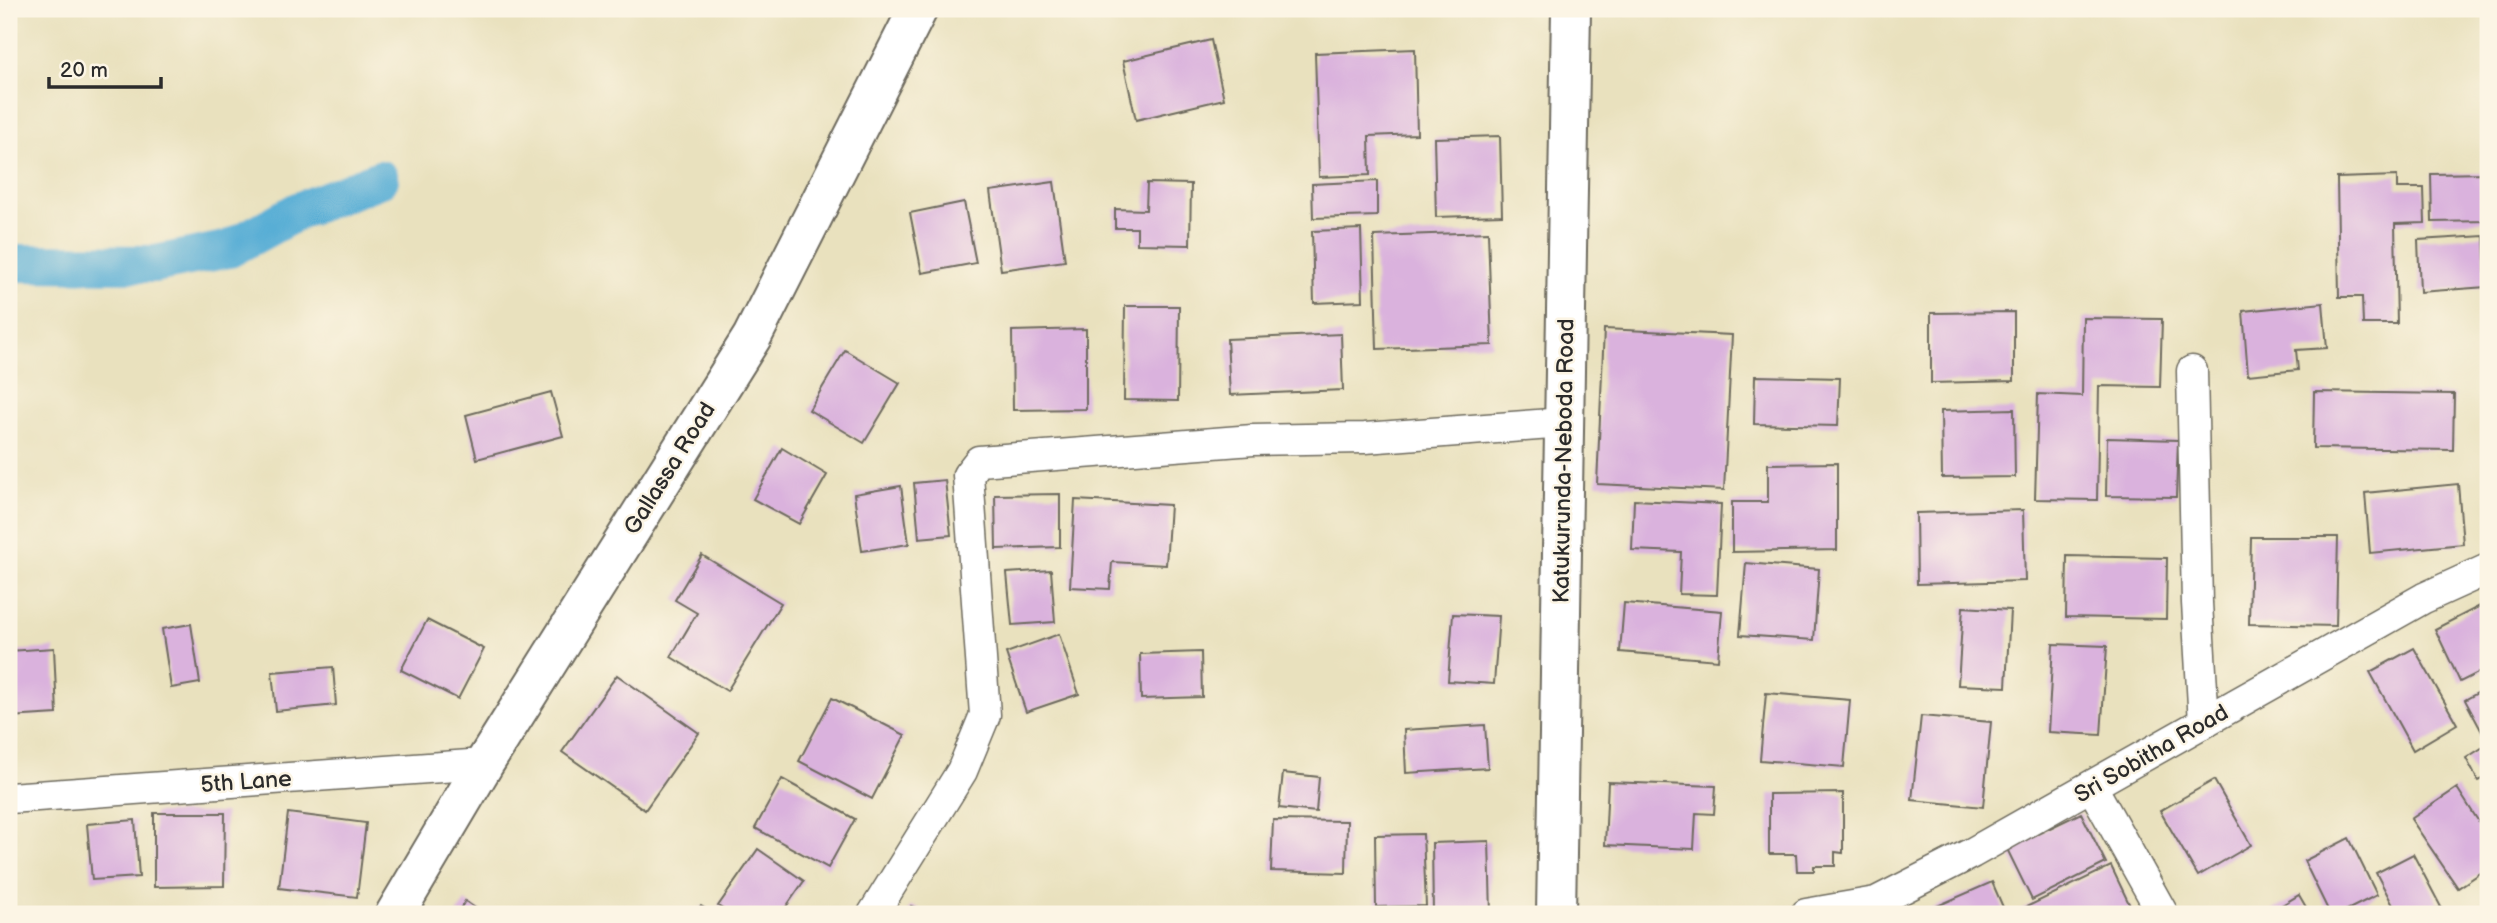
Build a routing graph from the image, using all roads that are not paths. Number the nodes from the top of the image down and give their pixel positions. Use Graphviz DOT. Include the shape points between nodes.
graph roads {
  1 [pos="918,9"];
  2 [pos="1570,9"];
  3 [pos="2192,371"];
  4 [pos="1564,423"];
  5 [pos="2488,569"];
  6 [pos="2204,723"];
  7 [pos="484,764"];
  8 [pos="2092,787"];
  9 [pos="9,798"];
  10 [pos="395,914"];
  11 [pos="873,914"];
  12 [pos="1556,914"];
  13 [pos="1806,914"];
  14 [pos="2163,914"];
  1 -- 7 [label="main road, Gallassa Road" via="752,337"];
  2 -- 4 [label="main road, Katukurunda-Neboda Road"];
  3 -- 6 [label="street"];
  4 -- 11 [label="street" via="1365,438 1253,439 979,461 968,475 985,715 962,771"];
  4 -- 12 [label="main road, Katukurunda-Neboda Road"];
  5 -- 6 [label="street, Sri Sobitha Road" via="2424,598"];
  6 -- 8 [label="street, Sri Sobitha Road"];
  7 -- 9 [label="street, 5th Lane"];
  7 -- 10 [label="main road, Gallassa Road"];
  8 -- 13 [label="street, Sri Sobitha Road" via="1876,902"];
  8 -- 14 [label="street"];
}
